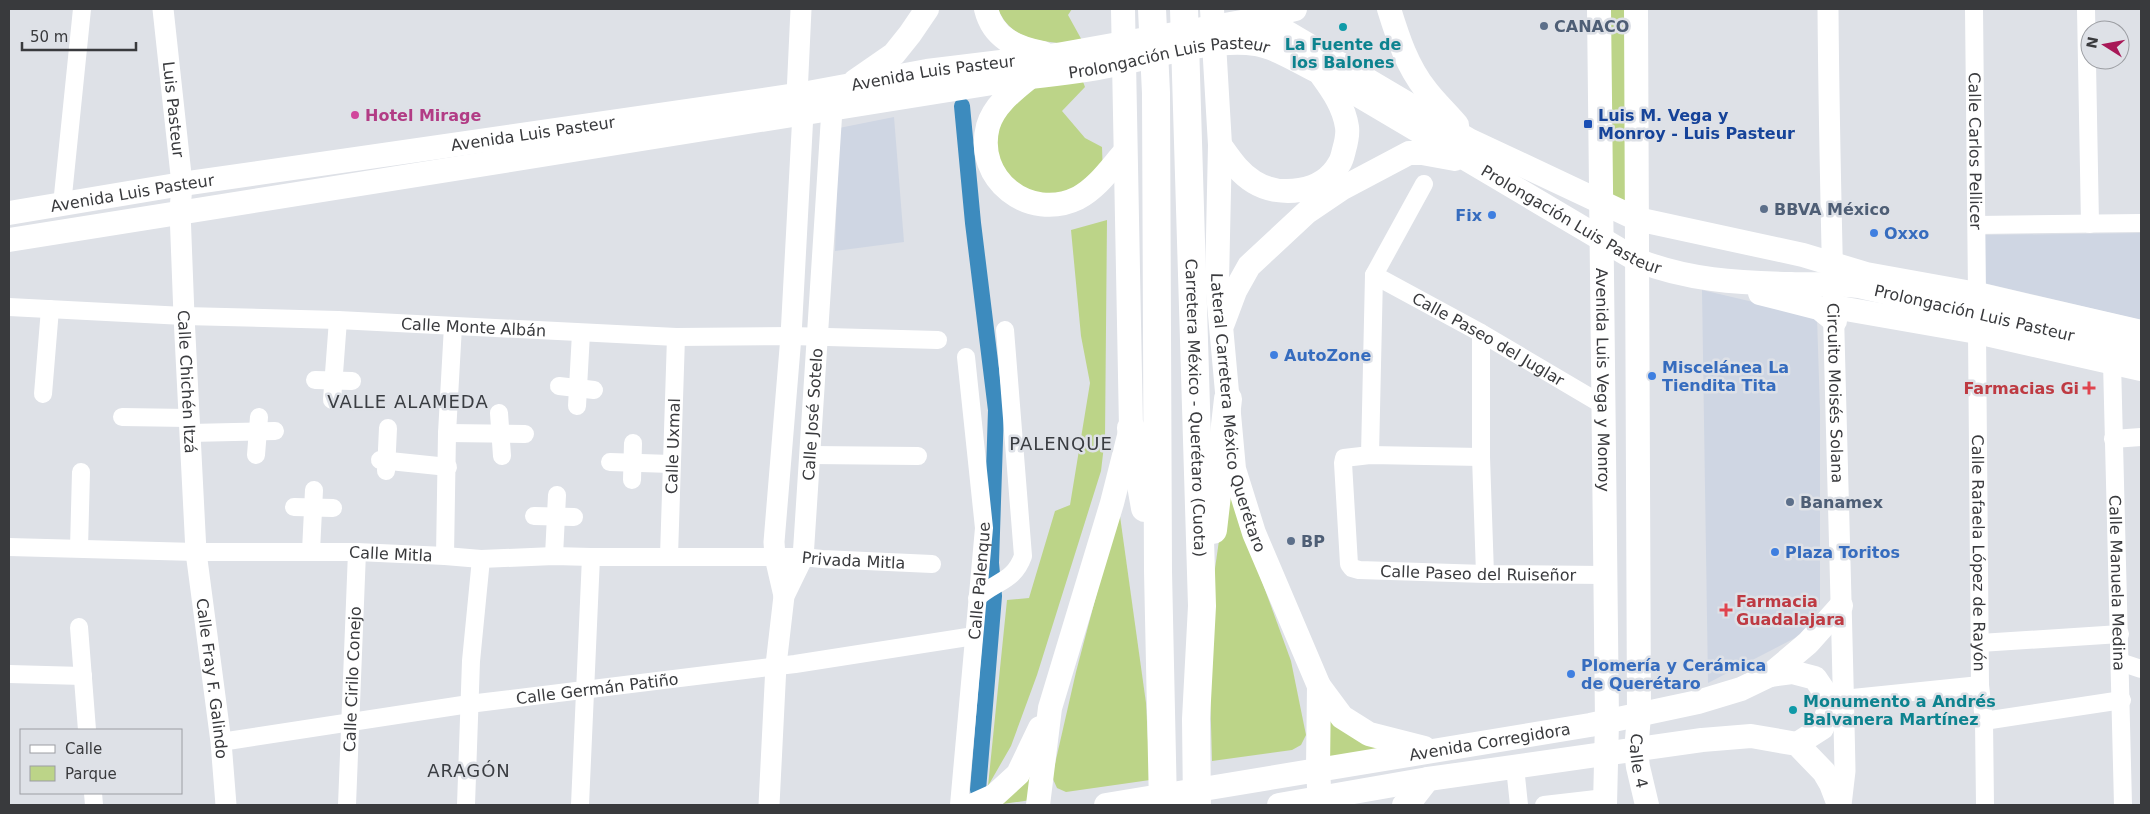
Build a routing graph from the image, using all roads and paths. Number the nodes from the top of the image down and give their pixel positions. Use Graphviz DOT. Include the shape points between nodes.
graph roads {
  1 [pos="82,9"];
  2 [pos="163,9"];
  3 [pos="801,9"];
  4 [pos="927,9"];
  5 [pos="986,9"];
  6 [pos="1294,9"];
  7 [pos="1389,9"];
  8 [pos="1599,9"];
  9 [pos="1636,9"];
  10 [pos="1828,9"];
  11 [pos="1974,9"];
  12 [pos="2086,9"];
  13 [pos="1212,13"];
  14 [pos="1184,15"];
  15 [pos="1153,17"];
  16 [pos="1124,20"];
  17 [pos="1247,21"];
  18 [pos="1057,55"];
  19 [pos="1319,72"];
  20 [pos="1030,77"];
  21 [pos="850,85"];
  22 [pos="800,104"];
  23 [pos="832,109"];
  24 [pos="1220,145"];
  25 [pos="1469,151"];
  26 [pos="1124,153"];
  27 [pos="182,184"];
  28 [pos="1424,184"];
  29 [pos="1601,200"];
  30 [pos="62,205"];
  31 [pos="180,211"];
  32 [pos="9,213"];
  33 [pos="1637,219"];
  34 [pos="2141,223"];
  35 [pos="2090,224"];
  36 [pos="1977,225"];
  37 [pos="1602,239"];
  38 [pos="9,240"];
  39 [pos="1637,260"];
  40 [pos="1832,274"];
  41 [pos="1374,275"];
  42 [pos="1708,280"];
  43 [pos="1977,294"];
  44 [pos="9,308"];
  45 [pos="50,309"];
  46 [pos="1834,314"];
  47 [pos="184,316"];
  48 [pos="338,320"];
  49 [pos="1222,325"];
  50 [pos="453,326"];
  51 [pos="1006,330"];
  52 [pos="1977,332"];
  53 [pos="2141,332"];
  54 [pos="581,333"];
  55 [pos="1481,333"];
  56 [pos="791,336"];
  57 [pos="676,337"];
  58 [pos="818,337"];
  59 [pos="938,340"];
  60 [pos="2141,351"];
  61 [pos="966,357"];
  62 [pos="2112,362"];
  63 [pos="2141,370"];
  64 [pos="316,380"];
  65 [pos="344,380"];
  66 [pos="559,386"];
  67 [pos="586,389"];
  68 [pos="43,394"];
  69 [pos="1228,399"];
  70 [pos="332,400"];
  71 [pos="1603,405"];
  72 [pos="577,406"];
  73 [pos="499,413"];
  74 [pos="122,417"];
  75 [pos="189,426"];
  76 [pos="388,428"];
  77 [pos="1131,428"];
  78 [pos="447,432"];
  79 [pos="502,434"];
  80 [pos="525,434"];
  81 [pos="2141,437"];
  82 [pos="2113,439"];
  83 [pos="633,442"];
  84 [pos="256,455"];
  85 [pos="811,455"];
  86 [pos="1370,455"];
  87 [pos="502,456"];
  88 [pos="918,456"];
  89 [pos="1481,457"];
  90 [pos="610,462"];
  91 [pos="632,462"];
  92 [pos="1638,462"];
  93 [pos="671,464"];
  94 [pos="1605,466"];
  95 [pos="448,467"];
  96 [pos="81,472"];
  97 [pos="632,480"];
  98 [pos="557,495"];
  99 [pos="314,499"];
  100 [pos="294,507"];
  101 [pos="333,508"];
  102 [pos="534,516"];
  103 [pos="565,516"];
  104 [pos="9,547"];
  105 [pos="79,548"];
  106 [pos="311,551"];
  107 [pos="196,552"];
  108 [pos="357,552"];
  109 [pos="445,556"];
  110 [pos="554,556"];
  111 [pos="669,556"];
  112 [pos="775,557"];
  113 [pos="803,557"];
  114 [pos="591,558"];
  115 [pos="480,559"];
  116 [pos="932,564"];
  117 [pos="1158,571"];
  118 [pos="1485,574"];
  119 [pos="1605,575"];
  120 [pos="982,594"];
  121 [pos="784,596"];
  122 [pos="1202,606"];
  123 [pos="1841,606"];
  124 [pos="78,627"];
  125 [pos="2120,634"];
  126 [pos="974,636"];
  127 [pos="1980,643"];
  128 [pos="2120,662"];
  129 [pos="776,665"];
  130 [pos="2141,669"];
  131 [pos="9,674"];
  132 [pos="83,676"];
  133 [pos="1770,676"];
  134 [pos="1815,678"];
  135 [pos="1980,685"];
  136 [pos="1319,686"];
  137 [pos="586,690"];
  138 [pos="1843,699"];
  139 [pos="2122,700"];
  140 [pos="469,704"];
  141 [pos="1050,708"];
  142 [pos="1639,716"];
  143 [pos="1607,720"];
  144 [pos="1984,721"];
  145 [pos="350,722"];
  146 [pos="1822,728"];
  147 [pos="87,729"];
  148 [pos="221,742"];
  149 [pos="1797,744"];
  150 [pos="1436,750"];
  151 [pos="1636,751"];
  152 [pos="1605,754"];
  153 [pos="1515,767"];
  154 [pos="1318,769"];
  155 [pos="1428,779"];
  156 [pos="1320,801"];
  157 [pos="1605,802"];
  158 [pos="226,805"];
  159 [pos="347,805"];
  160 [pos="466,805"];
  161 [pos="580,805"];
  162 [pos="770,805"];
  163 [pos="959,805"];
  164 [pos="974,805"];
  165 [pos="1038,805"];
  166 [pos="1106,805"];
  167 [pos="1163,805"];
  168 [pos="1197,805"];
  169 [pos="1279,805"];
  170 [pos="1404,805"];
  171 [pos="1519,805"];
  172 [pos="1544,805"];
  173 [pos="1648,805"];
  174 [pos="1840,805"];
  175 [pos="1985,805"];
  176 [pos="2123,805"];
  1 -- 30 [label="street"];
  2 -- 27 [label="street, Luis Pasteur"];
  3 -- 22 [label="street, Calle José Sotelo"];
  4 -- 21 [label="main road" via="894,54"];
  5 -- 18 [label="main road" via="996,30 1008,42 1023,49"];
  6 -- 17 [label="main road"];
  7 -- 25 [label="main road" via="1405,58"];
  8 -- 29 [label="main road, Avenida Luis Vega y Monroy"];
  9 -- 33 [label="main road, Avenida Luis Vega y Monroy"];
  10 -- 40 [label="street, Circuito Moisés Solana"];
  11 -- 36 [label="street, Calle Carlos Pellicer"];
  12 -- 35 [label="street"];
  13 -- 24 [label="main road, Lateral Carretera México Querétaro"];
  14 -- 122 [label="highway, Carretera México - Querétaro (Cuota)"];
  15 -- 117 [label="highway"];
  16 -- 26 [label="main road"];
  17 -- 18 [label="main road, Prolongación Luis Pasteur"];
  17 -- 25 [label="main road, Prolongación Luis Pasteur" via="1288,32"];
  18 -- 21 [label="main road, Avenida Luis Pasteur" via="927,71"];
  19 -- 20 [label="main road, Prolongación Luis Pasteur" via="1258,44 1229,43"];
  19 -- 24 [label="main road" via="1342,109 1348,128 1339,165 1321,183 1295,191 1274,190 1254,182 1235,167"];
  19 -- 25 [label="main road, Prolongación Luis Pasteur"];
  20 -- 23 [label="main road, Avenida Luis Pasteur"];
  20 -- 26 [label="main road" via="996,109 988,125 986,144 990,160 996,177 1009,192 1026,201 1042,204 1076,199 1091,190"];
  21 -- 22 [label="main road, Avenida Luis Pasteur"];
  22 -- 23 [label="main road, Avenida Luis Pasteur"];
  22 -- 27 [label="main road, Avenida Luis Pasteur"];
  22 -- 31 [label="main road, Avenida Luis Pasteur"];
  22 -- 56 [label="street, Calle José Sotelo"];
  23 -- 58 [label="street, Calle José Sotelo"];
  24 -- 49 [label="main road, Lateral Carretera México Querétaro" via="1217,282"];
  25 -- 29 [label="main road, Prolongación Luis Pasteur"];
  25 -- 37 [label="main road, Prolongación Luis Pasteur"];
  25 -- 49 [label="main road" via="1409,153 1341,189 1307,212 1249,266"];
  26 -- 77 [label="main road"];
  27 -- 30 [label="main road, Avenida Luis Pasteur"];
  27 -- 31 [label="street, Luis Pasteur"];
  28 -- 41 [label="street"];
  29 -- 33 [label="main road, Prolongación Luis Pasteur"];
  29 -- 37 [label="main road, Avenida Luis Vega y Monroy"];
  30 -- 32 [label="main road, Avenida Luis Pasteur"];
  31 -- 38 [label="main road, Avenida Luis Pasteur"];
  31 -- 47 [label="street, Calle Chichén Itzá"];
  33 -- 39 [label="main road, Avenida Luis Vega y Monroy"];
  33 -- 40 [label="main road, Prolongación Luis Pasteur" via="1803,255"];
  34 -- 35 [label="street"];
  35 -- 36 [label="street"];
  36 -- 43 [label="street, Calle Carlos Pellicer"];
  37 -- 39 [label="main road, Prolongación Luis Pasteur"];
  37 -- 71 [label="main road, Avenida Luis Vega y Monroy"];
  39 -- 42 [label="main road, Prolongación Luis Pasteur" via="1658,269"];
  39 -- 92 [label="main road, Avenida Luis Vega y Monroy"];
  40 -- 42 [label="main road, Prolongación Luis Pasteur" via="1791,284"];
  40 -- 43 [label="main road, Prolongación Luis Pasteur" via="1866,274"];
  40 -- 46 [label="street, Circuito Moisés Solana"];
  40 -- 60 [label="main road, Prolongación Luis Pasteur" via="1859,286"];
  41 -- 55 [label="street, Calle Paseo del Juglar"];
  41 -- 86 [label="street"];
  42 -- 46 [label="main road"];
  43 -- 53 [label="main road, Prolongación Luis Pasteur"];
  44 -- 45 [label="street, Calle Monte Albán"];
  45 -- 47 [label="street, Calle Monte Albán"];
  45 -- 68 [label="street"];
  46 -- 52 [label="main road, Prolongación Luis Pasteur"];
  46 -- 123 [label="street, Circuito Moisés Solana"];
  47 -- 48 [label="street, Calle Monte Albán"];
  47 -- 75 [label="street, Calle Chichén Itzá"];
  48 -- 50 [label="street, Calle Monte Albán"];
  48 -- 65 [label="street"];
  49 -- 69 [label="main road, Lateral Carretera México Querétaro"];
  50 -- 54 [label="street, Calle Monte Albán"];
  50 -- 78 [label="street"];
  51 -- 120 [label="street" via="1023,556 1019,569"];
  52 -- 62 [label="main road, Prolongación Luis Pasteur"];
  52 -- 127 [label="street, Calle Rafaela López de Rayón"];
  54 -- 57 [label="street, Calle Monte Albán"];
  54 -- 67 [label="street"];
  55 -- 71 [label="street, Calle Paseo del Juglar"];
  55 -- 89 [label="street"];
  56 -- 57 [label="street, Calle Monte Albán"];
  56 -- 58 [label="street, Calle Monte Albán"];
  56 -- 112 [label="street, Calle José Sotelo"];
  57 -- 93 [label="street, Calle Uxmal"];
  58 -- 59 [label="street, Calle Monte Albán"];
  58 -- 85 [label="street, Calle José Sotelo"];
  61 -- 120 [label="street, Calle Palenque" via="984,528"];
  62 -- 63 [label="main road, Prolongación Luis Pasteur"];
  62 -- 82 [label="street, Calle Manuela Medina"];
  64 -- 65 [label="street"];
  65 -- 70 [label="street"];
  66 -- 67 [label="street"];
  67 -- 72 [label="street"];
  69 -- 122 [label="highway"];
  69 -- 136 [label="main road, Lateral Carretera México Querétaro" via="1234,469 1245,505"];
  71 -- 94 [label="main road, Avenida Luis Vega y Monroy"];
  73 -- 79 [label="street"];
  74 -- 75 [label="street"];
  75 -- 84 [label="street" via="264,427"];
  75 -- 107 [label="street, Calle Chichén Itzá"];
  76 -- 95 [label="street" via="384,464"];
  77 -- 117 [label="highway"];
  77 -- 141 [label="main road" via="1112,503"];
  78 -- 79 [label="street"];
  78 -- 95 [label="street"];
  79 -- 80 [label="street"];
  79 -- 87 [label="street"];
  81 -- 82 [label="street"];
  82 -- 125 [label="street, Calle Manuela Medina"];
  83 -- 91 [label="street"];
  85 -- 88 [label="street"];
  85 -- 113 [label="street, Calle José Sotelo"];
  86 -- 89 [label="street"];
  86 -- 118 [label="street, Calle Paseo del Ruiseñor" via="1344,458 1343,463 1348,561 1352,568"];
  89 -- 118 [label="street"];
  90 -- 91 [label="street"];
  91 -- 93 [label="street"];
  91 -- 97 [label="street"];
  92 -- 94 [label="main road"];
  92 -- 142 [label="main road, Avenida Luis Vega y Monroy"];
  93 -- 111 [label="street, Calle Uxmal"];
  94 -- 119 [label="main road, Avenida Luis Vega y Monroy"];
  95 -- 109 [label="street"];
  96 -- 105 [label="street"];
  98 -- 103 [label="street"];
  99 -- 100 [label="street"];
  99 -- 101 [label="street"];
  99 -- 106 [label="street"];
  102 -- 103 [label="street"];
  103 -- 110 [label="street"];
  104 -- 105 [label="street, Calle Mitla"];
  105 -- 107 [label="street, Calle Mitla"];
  106 -- 107 [label="street, Calle Mitla"];
  106 -- 108 [label="street, Calle Mitla"];
  107 -- 148 [label="street, Calle Fray F. Galindo"];
  108 -- 109 [label="street, Calle Mitla"];
  108 -- 145 [label="street, Calle Cirilo Conejo"];
  109 -- 115 [label="street, Calle Mitla"];
  110 -- 114 [label="street, Calle Mitla"];
  110 -- 115 [label="street, Calle Mitla"];
  111 -- 112 [label="street, Calle Mitla"];
  111 -- 114 [label="street, Calle Mitla"];
  112 -- 113 [label="street, Privada Mitla"];
  112 -- 121 [label="street, Calle José Sotelo"];
  113 -- 116 [label="street, Privada Mitla"];
  113 -- 121 [label="street, Calle José Sotelo"];
  114 -- 137 [label="street"];
  115 -- 140 [label="street"];
  117 -- 167 [label="highway"];
  118 -- 119 [label="street, Calle Paseo del Ruiseñor"];
  119 -- 143 [label="main road, Avenida Luis Vega y Monroy"];
  120 -- 126 [label="street, Calle Palenque"];
  121 -- 129 [label="street, Calle José Sotelo"];
  122 -- 168 [label="highway, Carretera México - Querétaro (Cuota)" via="1196,719"];
  123 -- 133 [label="main road, Avenida Corregidora" via="1808,643"];
  123 -- 138 [label="street, Circuito Moisés Solana"];
  124 -- 132 [label="street"];
  125 -- 127 [label="street"];
  125 -- 128 [label="street, Calle Manuela Medina"];
  126 -- 129 [label="street, Calle Germán Patiño"];
  126 -- 163 [label="street, Calle Palenque"];
  127 -- 135 [label="street, Calle Rafaela López de Rayón"];
  128 -- 130 [label="street"];
  128 -- 139 [label="street, Calle Manuela Medina"];
  129 -- 137 [label="street, Calle Germán Patiño"];
  129 -- 162 [label="street, Calle José Sotelo"];
  131 -- 132 [label="street"];
  132 -- 147 [label="street"];
  133 -- 134 [label="main road" via="1792,672"];
  133 -- 142 [label="main road, Avenida Corregidora" via="1707,700"];
  134 -- 138 [label="main road" via="1835,683"];
  134 -- 146 [label="main road" via="1828,697 1828,712"];
  135 -- 138 [label="street"];
  135 -- 144 [label="street, Calle Rafaela López de Rayón"];
  136 -- 150 [label="main road" via="1342,717 1368,734"];
  136 -- 154 [label="main road, Lateral Carretera México Querétaro"];
  137 -- 140 [label="street, Calle Germán Patiño"];
  137 -- 161 [label="street"];
  138 -- 146 [label="main road" via="1839,714"];
  138 -- 174 [label="street, Circuito Moisés Solana" via="1844,771"];
  139 -- 144 [label="street"];
  139 -- 176 [label="street, Calle Manuela Medina"];
  140 -- 145 [label="street, Calle Germán Patiño"];
  140 -- 160 [label="street"];
  141 -- 164 [label="main road" via="1018,774 994,796"];
  141 -- 165 [label="main road"];
  142 -- 143 [label="main road, Avenida Corregidora"];
  142 -- 151 [label="main road, Calle 4"];
  143 -- 150 [label="main road, Avenida Corregidora"];
  143 -- 152 [label="main road, Calle 4"];
  144 -- 175 [label="street, Calle Rafaela López de Rayón"];
  145 -- 148 [label="street, Calle Germán Patiño"];
  145 -- 159 [label="street, Calle Cirilo Conejo"];
  146 -- 149 [label="main road"];
  148 -- 158 [label="street, Calle Fray F. Galindo"];
  149 -- 151 [label="main road, Avenida Corregidora" via="1750,736"];
  149 -- 174 [label="main road" via="1824,772"];
  150 -- 154 [label="main road, Avenida Corregidora"];
  151 -- 152 [label="main road, Avenida Corregidora"];
  151 -- 173 [label="main road, Calle 4"];
  152 -- 153 [label="main road, Avenida Corregidora"];
  152 -- 157 [label="main road, Calle 4"];
  153 -- 155 [label="main road, Avenida Corregidora"];
  153 -- 171 [label="street"];
  154 -- 156 [label="main road, Lateral Carretera México Querétaro"];
  154 -- 166 [label="main road, Avenida Corregidora"];
  155 -- 156 [label="main road, Avenida Corregidora"];
  155 -- 170 [label="main road"];
  156 -- 169 [label="main road, Avenida Corregidora"];
  157 -- 172 [label="street"];
}
